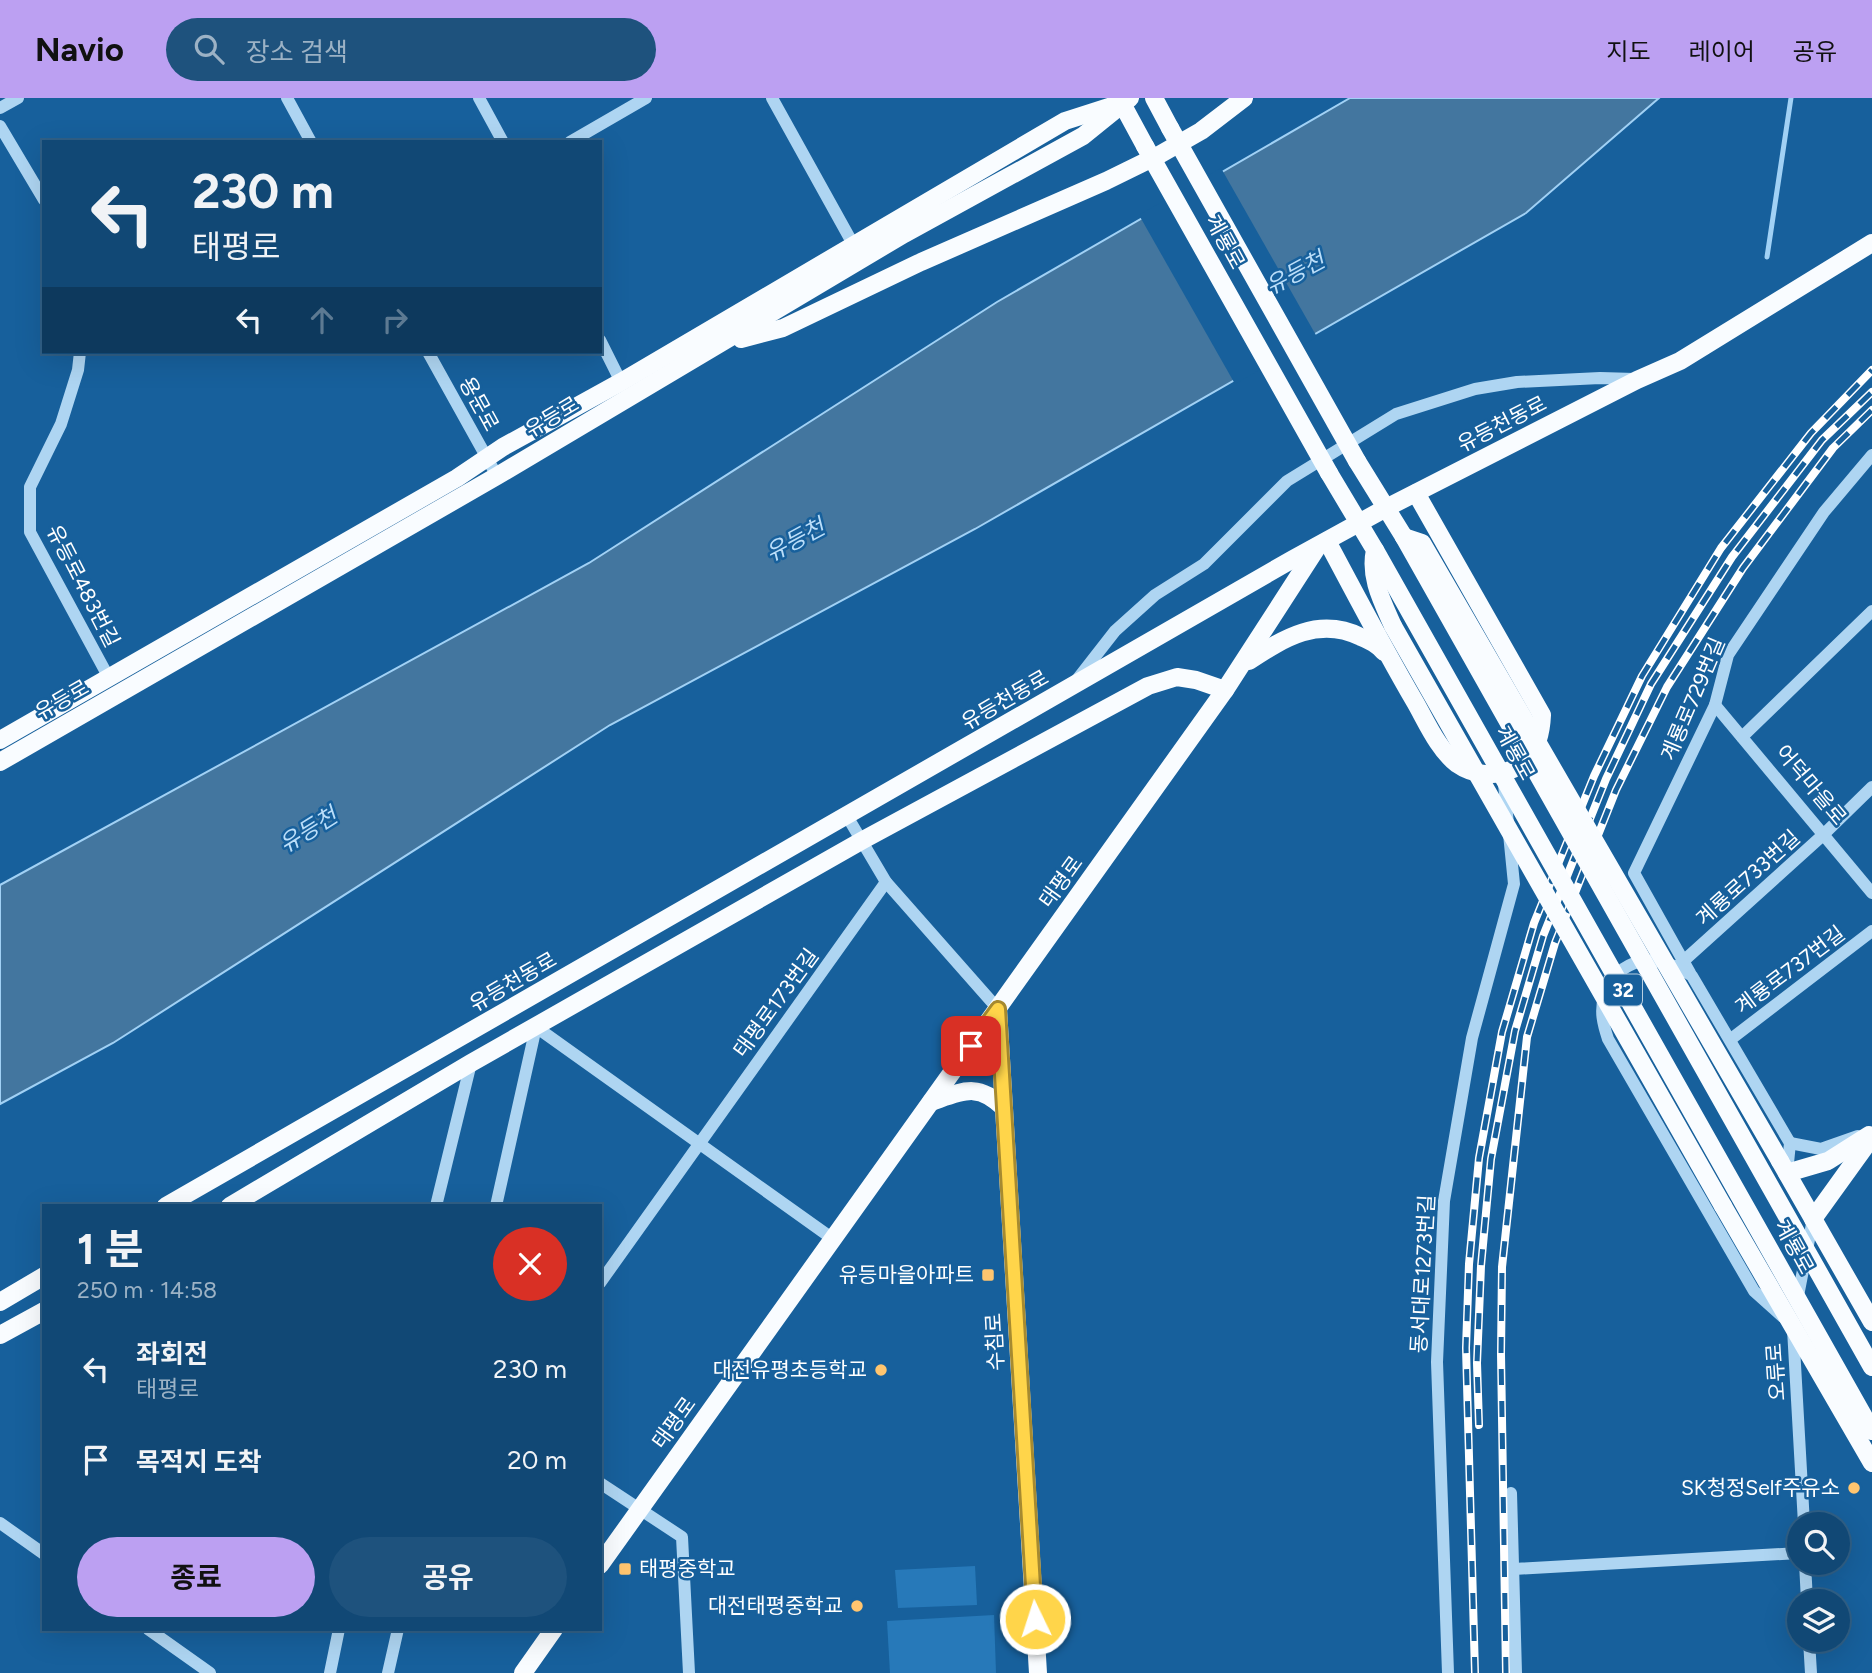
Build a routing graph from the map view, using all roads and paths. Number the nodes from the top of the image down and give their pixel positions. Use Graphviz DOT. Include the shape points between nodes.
graph roads {
  1 [pos="18,98"];
  2 [pos="287,98"];
  3 [pos="479,98"];
  4 [pos="646,98"];
  5 [pos="772,98"];
  6 [pos="1154,98"];
  7 [pos="1244,98"];
  8 [pos="1124,100"];
  9 [pos="0,108"];
  10 [pos="0,127"];
  11 [pos="310,140"];
  12 [pos="502,140"];
  13 [pos="573,140"];
  14 [pos="42,197"];
  15 [pos="1872,243"];
  16 [pos="853,244"];
  17 [pos="602,344"];
  18 [pos="721,344"];
  19 [pos="80,354"];
  20 [pos="429,354"];
  21 [pos="1637,380"];
  22 [pos="621,382"];
  23 [pos="1872,455"];
  24 [pos="486,457"];
  25 [pos="497,476"];
  26 [pos="1416,493"];
  27 [pos="1386,508"];
  28 [pos="1358,523"];
  29 [pos="1404,537"];
  30 [pos="1323,544"];
  31 [pos="1375,550"];
  32 [pos="1872,611"];
  33 [pos="1243,664"];
  34 [pos="1397,671"];
  35 [pos="109,678"];
  36 [pos="1069,690"];
  37 [pos="1225,690"];
  38 [pos="1715,705"];
  39 [pos="1742,737"];
  40 [pos="0,740"];
  41 [pos="0,762"];
  42 [pos="1503,773"];
  43 [pos="1872,788"];
  44 [pos="847,816"];
  45 [pos="1824,835"];
  46 [pos="863,840"];
  47 [pos="886,883"];
  48 [pos="1872,893"];
  49 [pos="1872,931"];
  50 [pos="1681,964"];
  51 [pos="998,1009"];
  52 [pos="536,1027"];
  53 [pos="1731,1039"];
  54 [pos="471,1063"];
  55 [pos="931,1102"];
  56 [pos="1003,1108"];
  57 [pos="1872,1134"];
  58 [pos="699,1143"];
  59 [pos="1790,1143"];
  60 [pos="1784,1167"];
  61 [pos="169,1204"];
  62 [pos="233,1204"];
  63 [pos="436,1204"];
  64 [pos="496,1204"];
  65 [pos="1813,1219"];
  66 [pos="833,1239"];
  67 [pos="42,1277"];
  68 [pos="602,1280"];
  69 [pos="0,1302"];
  70 [pos="42,1312"];
  71 [pos="1870,1315"];
  72 [pos="1792,1325"];
  73 [pos="0,1335"];
  74 [pos="1872,1367"];
  75 [pos="1872,1431"];
  76 [pos="1872,1463"];
  77 [pos="602,1484"];
  78 [pos="1511,1493"];
  79 [pos="639,1510"];
  80 [pos="1803,1512"];
  81 [pos="0,1523"];
  82 [pos="42,1553"];
  83 [pos="1787,1554"];
  84 [pos="602,1561"];
  85 [pos="1514,1569"];
  86 [pos="151,1631"];
  87 [pos="339,1631"];
  88 [pos="398,1631"];
  89 [pos="553,1631"];
  90 [pos="1810,1652"];
  91 [pos="210,1673"];
  92 [pos="330,1673"];
  93 [pos="388,1673"];
  94 [pos="523,1673"];
  95 [pos="689,1673"];
  96 [pos="1038,1673"];
  97 [pos="1448,1673"];
  98 [pos="1516,1673"];
  99 [pos="1811,1673"];
  1 -- 9 [label="street"];
  2 -- 11 [label="street"];
  3 -- 12 [label="street"];
  4 -- 13 [label="street"];
  5 -- 16 [label="street"];
  6 -- 27 [label="main road, 계룡로 / 32, bridge"];
  7 -- 18 [label="main road" via="1201,131 1106,181 782,328"];
  8 -- 16 [label="main road, 유등로" via="1065,121"];
  8 -- 18 [label="main road, 유등로" via="1083,136 904,234"];
  8 -- 28 [label="main road, 계룡로 / 32, bridge" via="1145,146"];
  10 -- 14 [label="street"];
  15 -- 21 [label="main road, 유등천동로" via="1680,360"];
  16 -- 22 [label="main road, 유등로"];
  17 -- 22 [label="street"];
  18 -- 25 [label="main road, 유등로"];
  19 -- 35 [label="street, 유등로483번길" via="61,424 30,487 30,532"];
  20 -- 24 [label="street, 용문로"];
  21 -- 26 [label="main road, 유등천동로"];
  21 -- 36 [label="street" via="1517,382 1475,389 1396,414 1287,481 1204,564 1156,595 1115,631"];
  22 -- 24 [label="main road, 유등로"];
  23 -- 38 [label="street, 계룡로729번길" via="1825,512 1728,655"];
  24 -- 25 [label="street, 용문로"];
  24 -- 35 [label="main road, 유등로"];
  25 -- 41 [label="main road, 유등로"];
  26 -- 27 [label="main road, 유등천동로"];
  26 -- 42 [label="main road" via="1542,715 1541,733 1531,755"];
  27 -- 28 [label="main road, 유등천동로"];
  27 -- 29 [label="main road, 계룡로 / 32"];
  28 -- 30 [label="main road, 유등천동로"];
  28 -- 31 [label="main road, 계룡로 / 32"];
  29 -- 60 [label="main road, bridge" via="1422,542"];
  29 -- 74 [label="main road, 계룡로 / 32, bridge"];
  30 -- 33 [label="main road, 태평로"];
  30 -- 34 [label="main road"];
  30 -- 36 [label="main road, 유등천동로"];
  31 -- 72 [label="main road, bridge" via="1372,564 1378,592 1393,626"];
  31 -- 75 [label="main road, 계룡로 / 32, bridge"];
  32 -- 39 [label="street"];
  33 -- 34 [label="main road" via="1282,639 1326,627 1348,630 1378,645"];
  33 -- 37 [label="main road, 태평로"];
  34 -- 42 [label="main road" via="1439,743 1457,764 1486,775"];
  35 -- 40 [label="main road, 유등로"];
  36 -- 44 [label="main road, 유등천동로"];
  37 -- 46 [label="main road" via="1177,677 1148,686"];
  37 -- 51 [label="main road, 태평로"];
  38 -- 39 [label="street, 어덕마을로"];
  38 -- 50 [label="street, 계룡로729번길" via="1634,873"];
  39 -- 45 [label="street, 어덕마을로"];
  42 -- 97 [label="street, 동서대로1273번길" via="1514,884 1472,1038 1444,1201 1437,1362"];
  43 -- 45 [label="street, 계룡로733번길"];
  44 -- 46 [label="street"];
  44 -- 61 [label="main road, 유등천동로"];
  45 -- 48 [label="street, 어덕마을로"];
  45 -- 50 [label="street, 계룡로733번길"];
  46 -- 47 [label="street"];
  46 -- 52 [label="main road"];
  47 -- 51 [label="street"];
  47 -- 58 [label="street, 태평로173번길"];
  49 -- 53 [label="street, 계룡로737번길"];
  50 -- 53 [label="street, 계룡로729번길"];
  50 -- 72 [label="street" via="1662,960 1629,966 1606,990 1602,1023 1754,1291"];
  51 -- 55 [label="main road, 태평로"];
  51 -- 56 [label="main road, 수침로"];
  52 -- 54 [label="main road"];
  52 -- 58 [label="street"];
  52 -- 64 [label="street"];
  53 -- 59 [label="street"];
  54 -- 62 [label="main road"];
  54 -- 63 [label="street"];
  55 -- 56 [label="main road" via="965,1091 989,1094"];
  55 -- 66 [label="main road, 태평로"];
  56 -- 96 [label="main road, 수침로"];
  57 -- 59 [label="street" via="1821,1149"];
  57 -- 60 [label="main road" via="1828,1161"];
  57 -- 65 [label="main road"];
  58 -- 66 [label="street"];
  58 -- 68 [label="street, 태평로173번길"];
  59 -- 60 [label="street"];
  60 -- 65 [label="main road"];
  65 -- 71 [label="main road"];
  65 -- 72 [label="street, 오류로"];
  66 -- 79 [label="main road, 태평로"];
  67 -- 69 [label="main road"];
  70 -- 73 [label="main road"];
  72 -- 76 [label="main road"];
  72 -- 80 [label="street, 오류로"];
  77 -- 79 [label="street"];
  78 -- 85 [label="street"];
  79 -- 84 [label="main road, 태평로"];
  79 -- 95 [label="street" via="682,1537"];
  81 -- 82 [label="street"];
  83 -- 85 [label="street"];
  85 -- 98 [label="street"];
  86 -- 91 [label="street"];
  87 -- 92 [label="street"];
  88 -- 93 [label="street"];
  89 -- 94 [label="main road"];
  90 -- 99 [label="street"];
}
